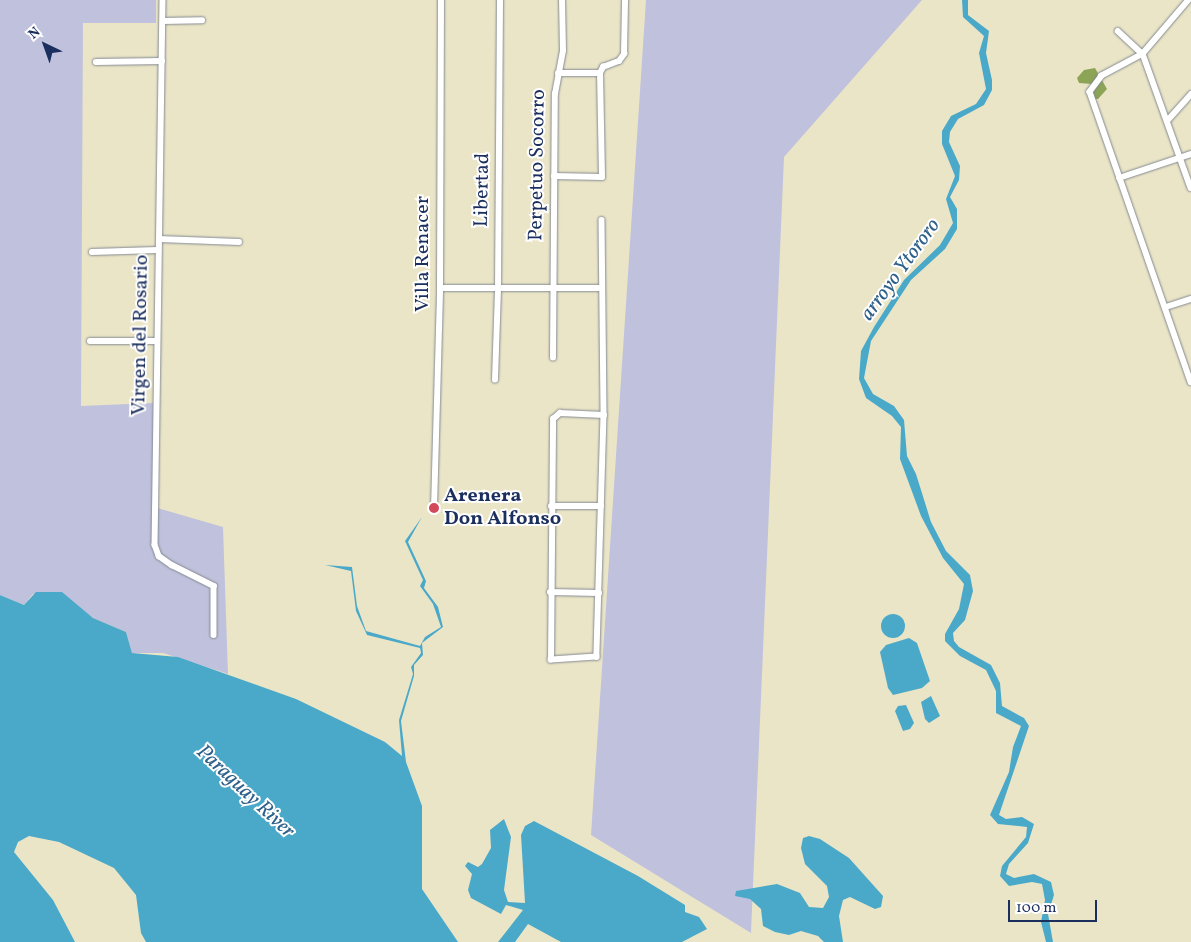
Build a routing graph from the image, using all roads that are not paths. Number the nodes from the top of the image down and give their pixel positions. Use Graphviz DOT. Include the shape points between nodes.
graph roads {
  1 [pos="163,0"];
  2 [pos="440,0"];
  3 [pos="500,0"];
  4 [pos="562,0"];
  5 [pos="625,0"];
  6 [pos="1189,0"];
  7 [pos="202,20"];
  8 [pos="163,21"];
  9 [pos="1118,31"];
  10 [pos="1143,54"];
  11 [pos="162,61"];
  12 [pos="96,62"];
  13 [pos="600,73"];
  14 [pos="558,74"];
  15 [pos="1191,94"];
  16 [pos="1167,121"];
  17 [pos="1191,154"];
  18 [pos="1180,158"];
  19 [pos="554,176"];
  20 [pos="1119,178"];
  21 [pos="1191,188"];
  22 [pos="602,220"];
  23 [pos="159,239"];
  24 [pos="239,242"];
  25 [pos="157,250"];
  26 [pos="92,252"];
  27 [pos="440,288"];
  28 [pos="498,288"];
  29 [pos="553,288"];
  30 [pos="602,288"];
  31 [pos="1191,299"];
  32 [pos="1166,307"];
  33 [pos="90,341"];
  34 [pos="156,341"];
  35 [pos="554,358"];
  36 [pos="495,380"];
  37 [pos="1191,382"];
  38 [pos="604,415"];
  39 [pos="551,506"];
  40 [pos="601,506"];
  41 [pos="434,508"];
  42 [pos="550,592"];
  43 [pos="599,593"];
  44 [pos="214,635"];
  1 -- 8 [label="street, Virgen del Rosario"];
  2 -- 27 [label="street, Villa Renacer"];
  3 -- 28 [label="street, Libertad"];
  4 -- 14 [label="street, Perpetuo Socorro" via="563,51"];
  5 -- 13 [label="street" via="624,54 620,61 603,67"];
  6 -- 10 [label="street"];
  7 -- 8 [label="street"];
  8 -- 11 [label="street, Virgen del Rosario"];
  9 -- 10 [label="street"];
  10 -- 16 [label="street"];
  10 -- 20 [label="street" via="1102,76 1090,92"];
  11 -- 12 [label="street"];
  11 -- 23 [label="street, Virgen del Rosario"];
  13 -- 14 [label="street"];
  13 -- 19 [label="street" via="602,177"];
  14 -- 19 [label="street, Perpetuo Socorro"];
  15 -- 16 [label="street"];
  16 -- 18 [label="street"];
  17 -- 18 [label="street"];
  18 -- 20 [label="street"];
  18 -- 21 [label="street"];
  19 -- 29 [label="street, Perpetuo Socorro"];
  20 -- 32 [label="street"];
  22 -- 30 [label="street"];
  23 -- 24 [label="street"];
  23 -- 25 [label="street, Virgen del Rosario"];
  25 -- 26 [label="street"];
  25 -- 34 [label="street, Virgen del Rosario"];
  27 -- 28 [label="street"];
  27 -- 41 [label="street, Villa Renacer"];
  28 -- 29 [label="street"];
  28 -- 36 [label="street, Libertad"];
  29 -- 30 [label="street"];
  29 -- 35 [label="street, Perpetuo Socorro"];
  30 -- 38 [label="street"];
  31 -- 32 [label="street"];
  32 -- 37 [label="street"];
  33 -- 34 [label="street"];
  34 -- 44 [label="street, Virgen del Rosario" via="155,545 159,556 172,566 214,586"];
  38 -- 39 [label="street" via="560,413 553,419"];
  38 -- 40 [label="street"];
  39 -- 40 [label="street"];
  39 -- 42 [label="street"];
  40 -- 43 [label="street"];
  42 -- 43 [label="street"];
  42 -- 43 [label="street" via="551,660 597,659"];
}
